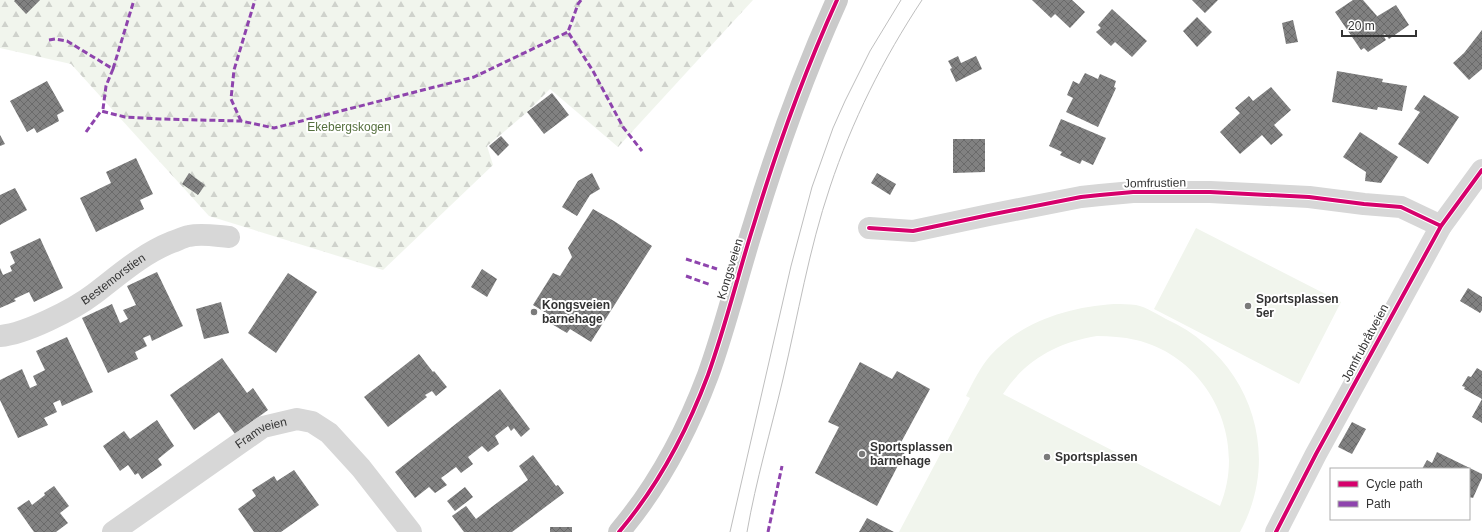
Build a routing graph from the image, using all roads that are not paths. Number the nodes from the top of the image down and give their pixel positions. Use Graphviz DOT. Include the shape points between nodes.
graph roads {
  1 [pos="837,0"];
  2 [pos="1479,179"];
  3 [pos="1441,226"];
  4 [pos="869,228"];
  5 [pos="229,237"];
  6 [pos="0,336"];
  7 [pos="113,532"];
  8 [pos="411,532"];
  9 [pos="619,532"];
  10 [pos="1276,532"];
  1 -- 9 [label="main road, Kongsveien" via="784,132 697,403 655,482"];
  2 -- 3 [label="street, Jomfrubråtveien"];
  3 -- 4 [label="street, Jomfrustien" via="1401,207 1309,197 1133,192 1080,197 913,231"];
  3 -- 10 [label="street, Jomfrubråtveien"];
  5 -- 6 [label="street, Bestemorstien" via="188,236 166,245 135,262 94,294 68,310 14,334"];
  7 -- 8 [label="street, Framveien" via="263,427 297,419 312,422 328,433 361,468"];
}
